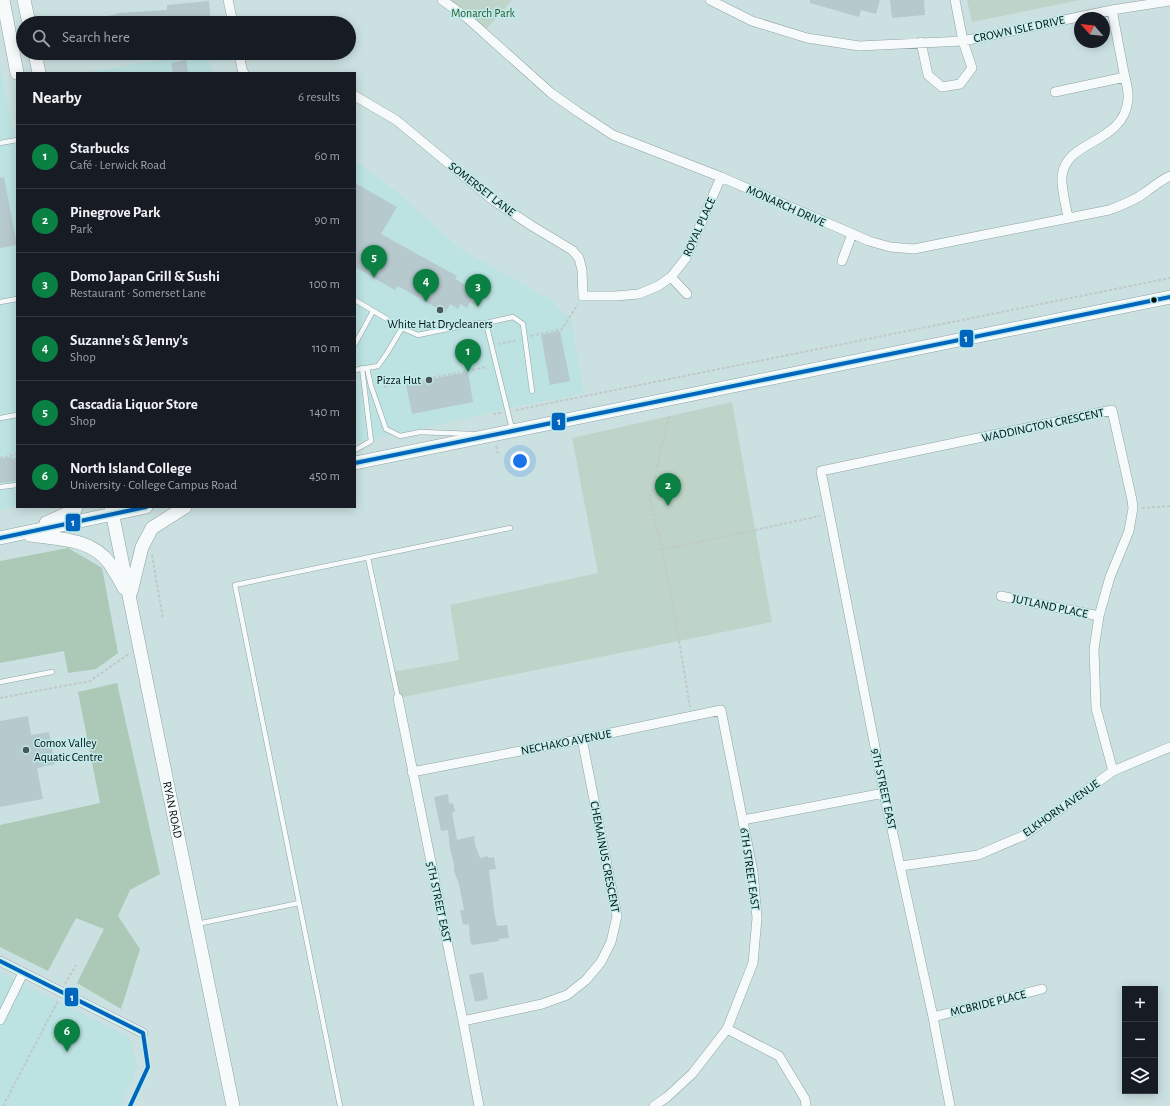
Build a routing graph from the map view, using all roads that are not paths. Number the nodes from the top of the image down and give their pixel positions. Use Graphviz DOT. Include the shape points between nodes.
graph roads {
  1 [pos="3,0"];
  2 [pos="24,0"];
  3 [pos="228,0"];
  4 [pos="442,0"];
  5 [pos="710,0"];
  6 [pos="955,0"];
  7 [pos="1170,1"];
  8 [pos="1112,10"];
  9 [pos="27,16"];
  10 [pos="231,16"];
  11 [pos="963,41"];
  12 [pos="921,42"];
  13 [pos="36,60"];
  14 [pos="240,60"];
  15 [pos="17,72"];
  16 [pos="39,72"];
  17 [pos="244,72"];
  18 [pos="1125,77"];
  19 [pos="1055,92"];
  20 [pos="356,97"];
  21 [pos="16,140"];
  22 [pos="0,144"];
  23 [pos="1170,176"];
  24 [pos="721,177"];
  25 [pos="1068,218"];
  26 [pos="852,234"];
  27 [pos="842,261"];
  28 [pos="671,277"];
  29 [pos="687,294"];
  30 [pos="583,296"];
  31 [pos="1170,297"];
  32 [pos="16,298"];
  33 [pos="356,301"];
  34 [pos="0,302"];
  35 [pos="373,311"];
  36 [pos="486,323"];
  37 [pos="402,328"];
  38 [pos="356,342"];
  39 [pos="365,368"];
  40 [pos="356,370"];
  41 [pos="532,391"];
  42 [pos="16,415"];
  43 [pos="0,418"];
  44 [pos="512,431"];
  45 [pos="494,435"];
  46 [pos="356,449"];
  47 [pos="356,463"];
  48 [pos="821,471"];
  49 [pos="16,485"];
  50 [pos="0,487"];
  51 [pos="76,508"];
  52 [pos="130,508"];
  53 [pos="183,508"];
  54 [pos="113,509"];
  55 [pos="510,528"];
  56 [pos="20,534"];
  57 [pos="0,538"];
  58 [pos="368,558"];
  59 [pos="1001,596"];
  60 [pos="130,597"];
  61 [pos="1099,616"];
  62 [pos="52,672"];
  63 [pos="0,682"];
  64 [pos="398,698"];
  65 [pos="721,710"];
  66 [pos="582,739"];
  67 [pos="1170,747"];
  68 [pos="1113,771"];
  69 [pos="412,772"];
  70 [pos="884,793"];
  71 [pos="743,820"];
  72 [pos="900,866"];
  73 [pos="299,903"];
  74 [pos="196,925"];
  75 [pos="0,960"];
  76 [pos="23,973"];
  77 [pos="1042,989"];
  78 [pos="933,1017"];
  79 [pos="0,1020"];
  80 [pos="463,1021"];
  81 [pos="727,1029"];
  82 [pos="143,1034"];
  83 [pos="130,1106"];
  84 [pos="233,1106"];
  85 [pos="340,1106"];
  86 [pos="479,1106"];
  87 [pos="654,1106"];
  88 [pos="806,1106"];
  89 [pos="950,1106"];
  1 -- 15 [label="main road"];
  2 -- 9 [label="main road"];
  3 -- 10 [label="street"];
  4 -- 24 [label="street, MONARCH DRIVE" via="466,17 551,93 613,135"];
  5 -- 12 [label="street, CROWN ISLE DRIVE" via="752,21 807,38 859,46"];
  6 -- 11 [label="street"];
  7 -- 8 [label="street, CROWN ISLE DRIVE"];
  8 -- 11 [label="street, CROWN ISLE DRIVE"];
  8 -- 18 [label="street"];
  11 -- 12 [label="street, CROWN ISLE DRIVE"];
  11 -- 12 [label="street, CROWN ISLE DRIVE" via="972,68 960,84 942,87 928,75"];
  13 -- 16 [label="main road"];
  14 -- 17 [label="street"];
  18 -- 19 [label="street"];
  18 -- 25 [label="street" via="1129,99 1124,115 1114,129 1067,160 1062,176"];
  20 -- 30 [label="street, SOMERSET LANE" via="396,120 494,201 572,250 579,258 582,270"];
  21 -- 22 [label="lane"];
  23 -- 25 [label="street, MONARCH DRIVE" via="1161,179 1128,203 1109,210"];
  24 -- 26 [label="street, MONARCH DRIVE"];
  24 -- 28 [label="street, ROYAL PLACE" via="686,258"];
  25 -- 26 [label="street, MONARCH DRIVE" via="914,249 890,247"];
  26 -- 27 [label="street"];
  28 -- 29 [label="street"];
  28 -- 30 [label="street, ROYAL PLACE" via="639,294"];
  31 -- 44 [label="main road"];
  32 -- 34 [label="lane"];
  33 -- 35 [label="lane"];
  35 -- 37 [label="lane"];
  35 -- 38 [label="lane"];
  36 -- 37 [label="lane" via="418,335"];
  36 -- 41 [label="lane" via="513,317 523,324"];
  36 -- 44 [label="lane"];
  37 -- 39 [label="lane" via="378,366"];
  39 -- 40 [label="lane"];
  39 -- 45 [label="lane" via="386,429 400,436 420,432"];
  39 -- 46 [label="lane" via="371,441"];
  42 -- 43 [label="lane"];
  44 -- 45 [label="main road"];
  45 -- 47 [label="main road"];
  48 -- 61 [label="street, WADDINGTON CRESCENT" via="1112,410 1133,508 1129,531 1110,577"];
  48 -- 70 [label="street, 9TH STREET EAST"];
  49 -- 50 [label="lane"];
  51 -- 56 [label="main road"];
  52 -- 54 [label="main road"];
  53 -- 60 [label="main road" via="152,528 142,547"];
  54 -- 56 [label="main road"];
  54 -- 60 [label="main road, RYAN ROAD"];
  55 -- 58 [label="lane"];
  56 -- 57 [label="main road"];
  56 -- 60 [label="main road" via="76,541 94,549 109,563"];
  58 -- 64 [label="lane"];
  58 -- 73 [label="lane" via="235,585"];
  59 -- 61 [label="street, JUTLAND PLACE"];
  60 -- 74 [label="main road, RYAN ROAD"];
  61 -- 68 [label="street, WADDINGTON CRESCENT" via="1094,649 1096,708"];
  62 -- 63 [label="lane"];
  64 -- 69 [label="street, 5TH STREET EAST"];
  65 -- 66 [label="street, NECHAKO AVENUE"];
  65 -- 71 [label="street, 6TH STREET EAST"];
  66 -- 69 [label="street, NECHAKO AVENUE"];
  66 -- 80 [label="street, CHEMAINUS CRESCENT" via="617,916 611,942 601,962 586,980 567,994 542,1004"];
  67 -- 68 [label="street, ELKHORN AVENUE"];
  68 -- 72 [label="street, ELKHORN AVENUE" via="1025,835 978,855"];
  69 -- 80 [label="street, 5TH STREET EAST"];
  70 -- 71 [label="street"];
  70 -- 72 [label="street, 9TH STREET EAST"];
  71 -- 81 [label="street, 6TH STREET EAST" via="753,872 757,918 753,963"];
  72 -- 78 [label="street, 9TH STREET EAST"];
  73 -- 74 [label="lane"];
  73 -- 85 [label="lane"];
  74 -- 84 [label="main road, RYAN ROAD"];
  75 -- 76 [label="street"];
  76 -- 79 [label="street"];
  76 -- 82 [label="street"];
  77 -- 78 [label="street, MCBRIDE PLACE"];
  78 -- 89 [label="street, 9TH STREET EAST"];
  80 -- 86 [label="street, 5TH STREET EAST"];
  81 -- 87 [label="street, 6TH STREET EAST" via="692,1074"];
  81 -- 88 [label="street" via="778,1056 805,1099"];
  82 -- 83 [label="lane" via="148,1067"];
}
